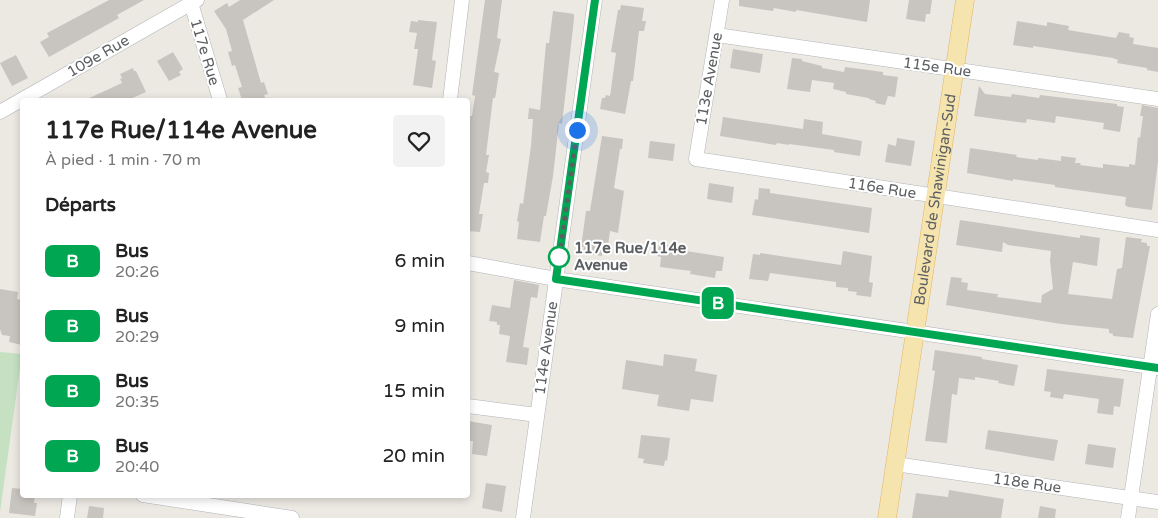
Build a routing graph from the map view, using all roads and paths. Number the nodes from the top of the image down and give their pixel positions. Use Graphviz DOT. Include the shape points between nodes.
graph roads {
  1 [pos="462,0"];
  2 [pos="595,0"];
  3 [pos="722,0"];
  4 [pos="965,0"];
  5 [pos="194,2"];
  6 [pos="716,35"];
  7 [pos="955,70"];
  8 [pos="25,98"];
  9 [pos="219,98"];
  10 [pos="450,98"];
  11 [pos="1158,99"];
  12 [pos="20,101"];
  13 [pos="0,112"];
  14 [pos="696,159"];
  15 [pos="936,196"];
  16 [pos="1158,230"];
  17 [pos="470,263"];
  18 [pos="556,279"];
  19 [pos="1158,314"];
  20 [pos="915,332"];
  21 [pos="1154,367"];
  22 [pos="470,406"];
  23 [pos="537,415"];
  24 [pos="895,464"];
  25 [pos="70,498"];
  26 [pos="162,498"];
  27 [pos="1131,498"];
  28 [pos="1158,502"];
  29 [pos="68,518"];
  30 [pos="292,518"];
  31 [pos="523,518"];
  32 [pos="887,518"];
  33 [pos="1128,518"];
  1 -- 10 [label="street"];
  2 -- 18 [label="street, 114e Avenue"];
  3 -- 6 [label="street, 113e Avenue"];
  4 -- 7 [label="main road, Boulevard de Shawinigan-Sud"];
  5 -- 8 [label="street, 109e Rue"];
  5 -- 9 [label="street, 117e Rue"];
  6 -- 7 [label="street, 115e Rue"];
  6 -- 14 [label="street, 113e Avenue"];
  7 -- 11 [label="street, 115e Rue"];
  7 -- 15 [label="main road, Boulevard de Shawinigan-Sud"];
  12 -- 13 [label="street, 109e Rue"];
  14 -- 15 [label="street, 116e Rue"];
  15 -- 16 [label="street, 116e Rue"];
  15 -- 20 [label="main road, Boulevard de Shawinigan-Sud"];
  17 -- 18 [label="street"];
  18 -- 20 [label="street"];
  18 -- 23 [label="street, 114e Avenue"];
  19 -- 21 [label="street"];
  20 -- 21 [label="street"];
  20 -- 24 [label="main road, Boulevard de Shawinigan-Sud"];
  21 -- 27 [label="street"];
  22 -- 23 [label="street"];
  23 -- 31 [label="street, 114e Avenue"];
  24 -- 27 [label="street, 118e Rue"];
  24 -- 32 [label="main road, Boulevard de Shawinigan-Sud"];
  25 -- 29 [label="street"];
  26 -- 30 [label="street"];
  27 -- 28 [label="street, 118e Rue"];
  27 -- 33 [label="street"];
}
